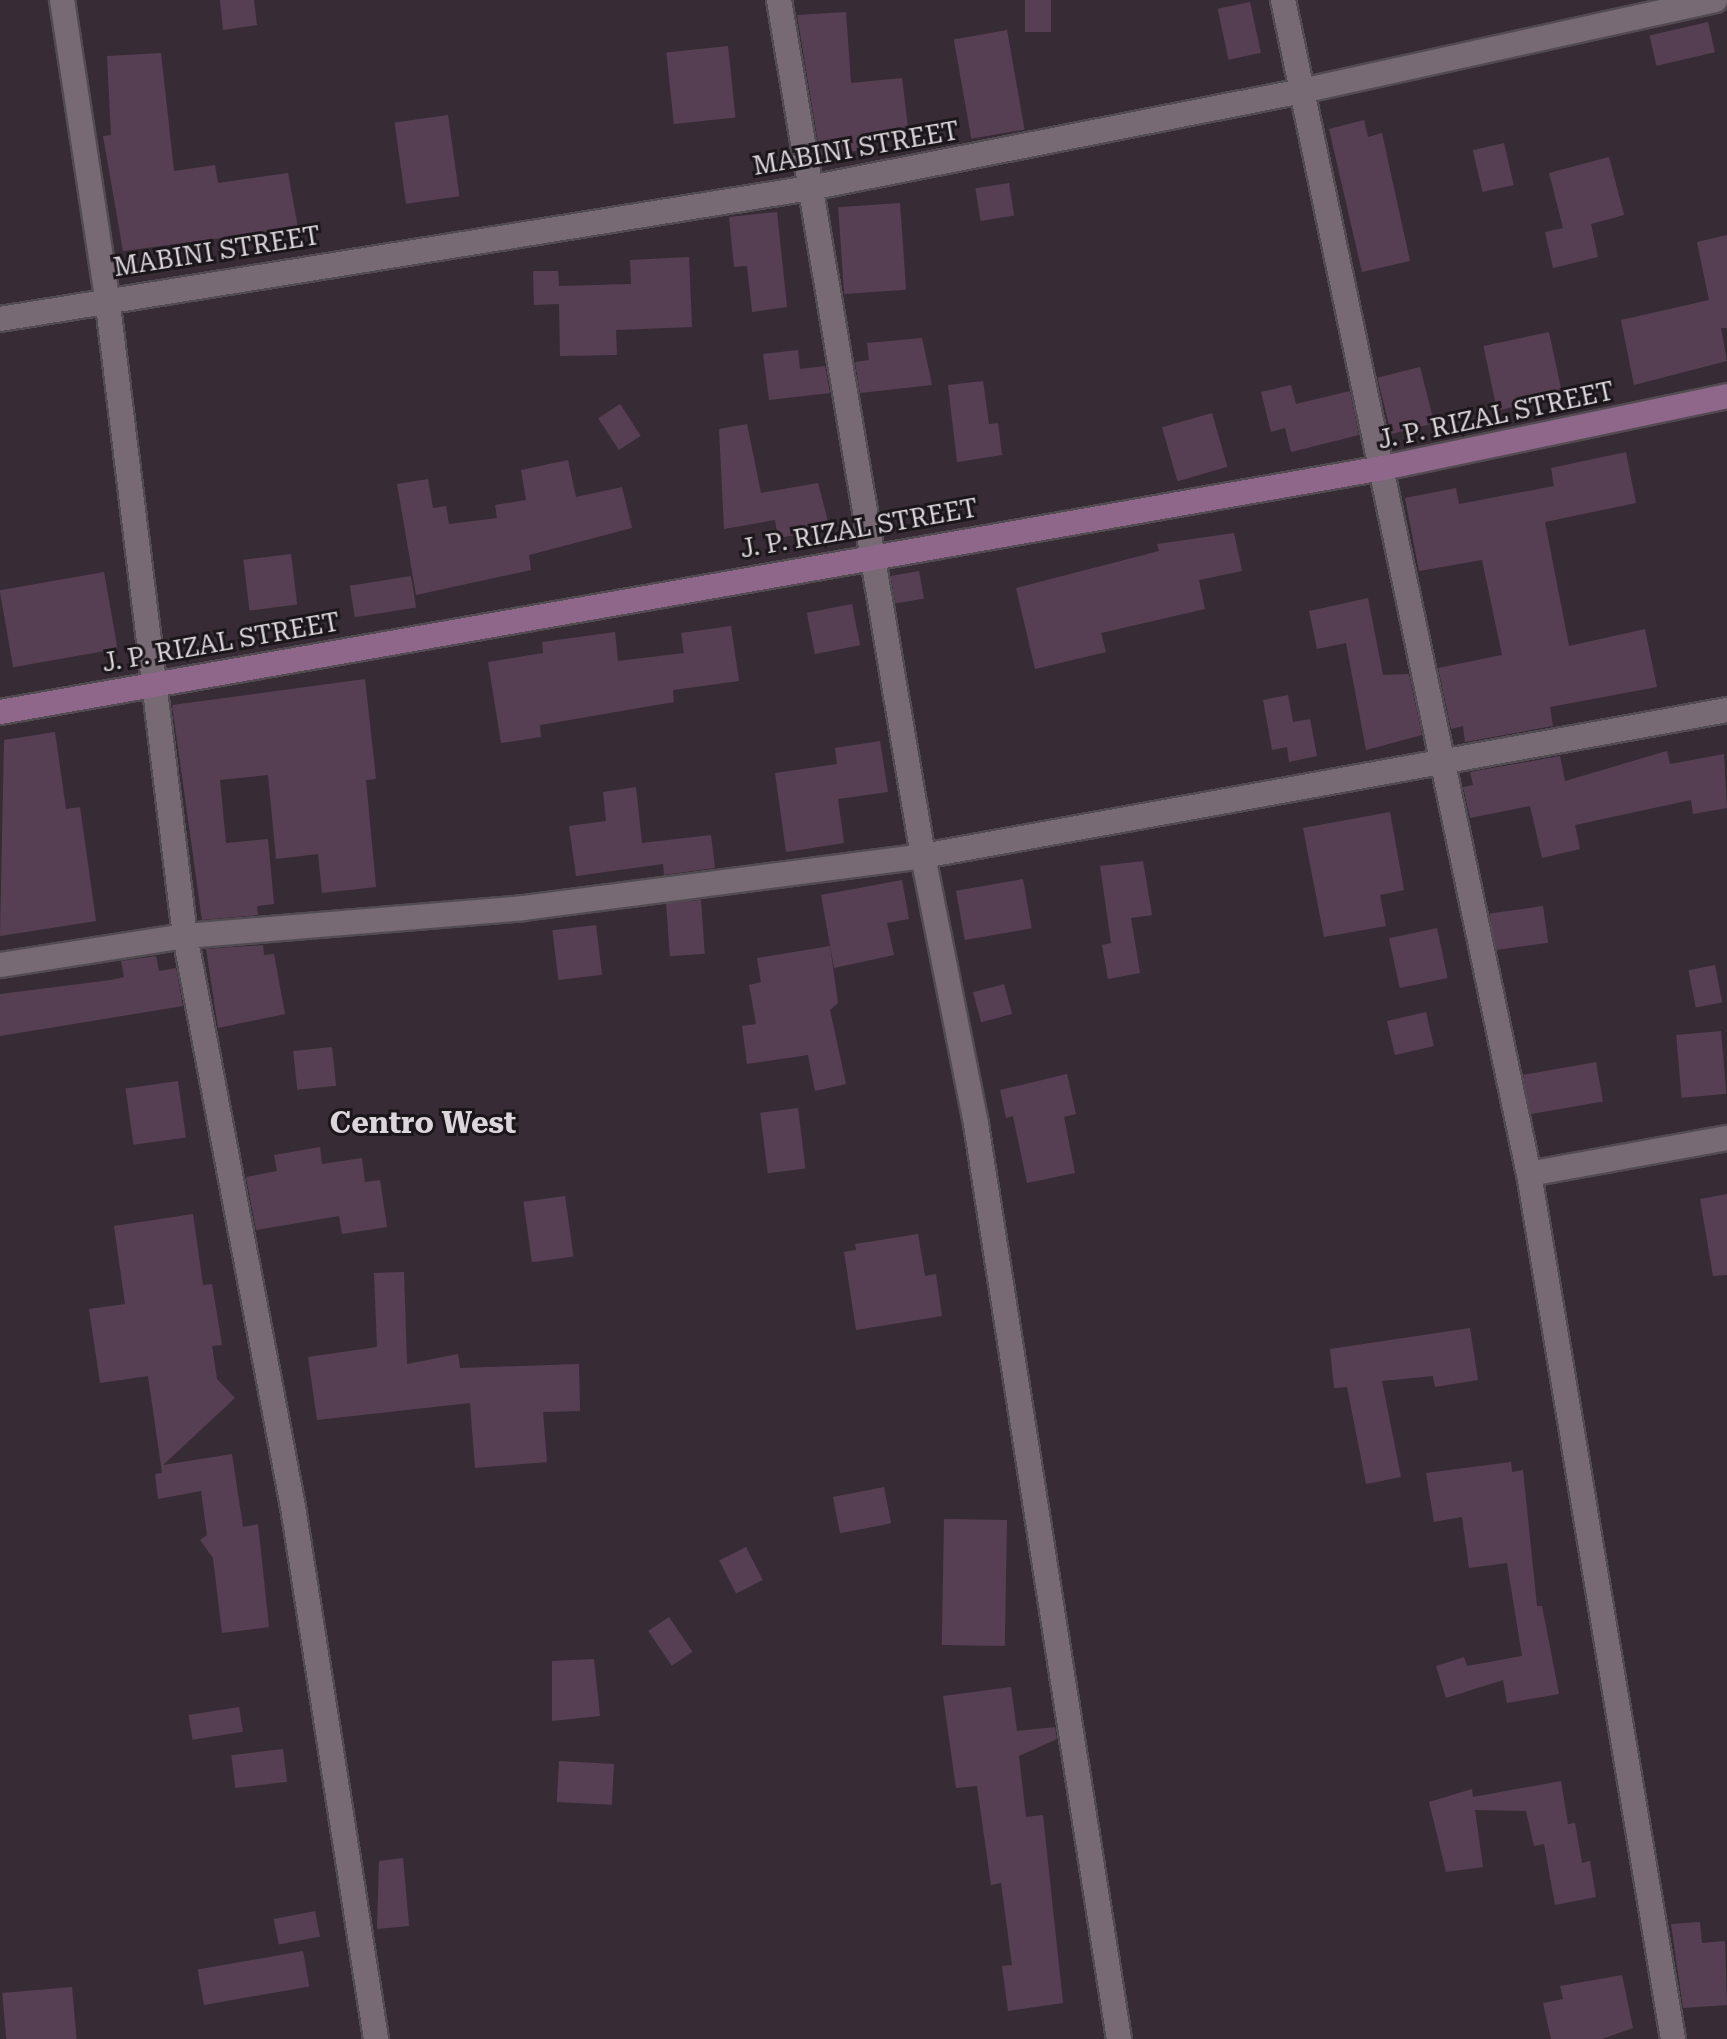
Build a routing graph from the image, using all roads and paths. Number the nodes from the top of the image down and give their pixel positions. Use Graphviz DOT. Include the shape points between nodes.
graph roads {
  1 [pos="62,0"];
  2 [pos="779,0"];
  3 [pos="1283,0"];
  4 [pos="1715,0"];
  5 [pos="1302,91"];
  6 [pos="810,188"];
  7 [pos="107,297"];
  8 [pos="0,319"];
  9 [pos="1727,396"];
  10 [pos="1383,468"];
  11 [pos="877,553"];
  12 [pos="151,684"];
  13 [pos="1727,710"];
  14 [pos="0,712"];
  15 [pos="1444,760"];
  16 [pos="923,856"];
  17 [pos="185,936"];
  18 [pos="0,965"];
  19 [pos="1727,1138"];
  20 [pos="1529,1174"];
  21 [pos="376,2039"];
  22 [pos="1119,2039"];
  23 [pos="1673,2039"];
  1 -- 7 [label="street"];
  2 -- 6 [label="street"];
  3 -- 5 [label="street"];
  4 -- 5 [label="street, MABINI STREET"];
  5 -- 6 [label="street, MABINI STREET"];
  5 -- 10 [label="street"];
  6 -- 7 [label="street, MABINI STREET"];
  6 -- 11 [label="street"];
  7 -- 8 [label="street, MABINI STREET"];
  7 -- 12 [label="street"];
  9 -- 10 [label="main road, J. P. RIZAL STREET"];
  10 -- 11 [label="main road, J. P. RIZAL STREET"];
  10 -- 15 [label="street"];
  11 -- 12 [label="main road, J. P. RIZAL STREET"];
  11 -- 16 [label="street"];
  12 -- 14 [label="main road, J. P. RIZAL STREET"];
  12 -- 17 [label="street"];
  13 -- 15 [label="street"];
  15 -- 16 [label="street"];
  15 -- 20 [label="street"];
  16 -- 17 [label="street" via="523,908"];
  16 -- 22 [label="street" via="976,1124"];
  17 -- 18 [label="street"];
  17 -- 21 [label="street" via="293,1507"];
  19 -- 20 [label="street"];
  20 -- 23 [label="street"];
}
